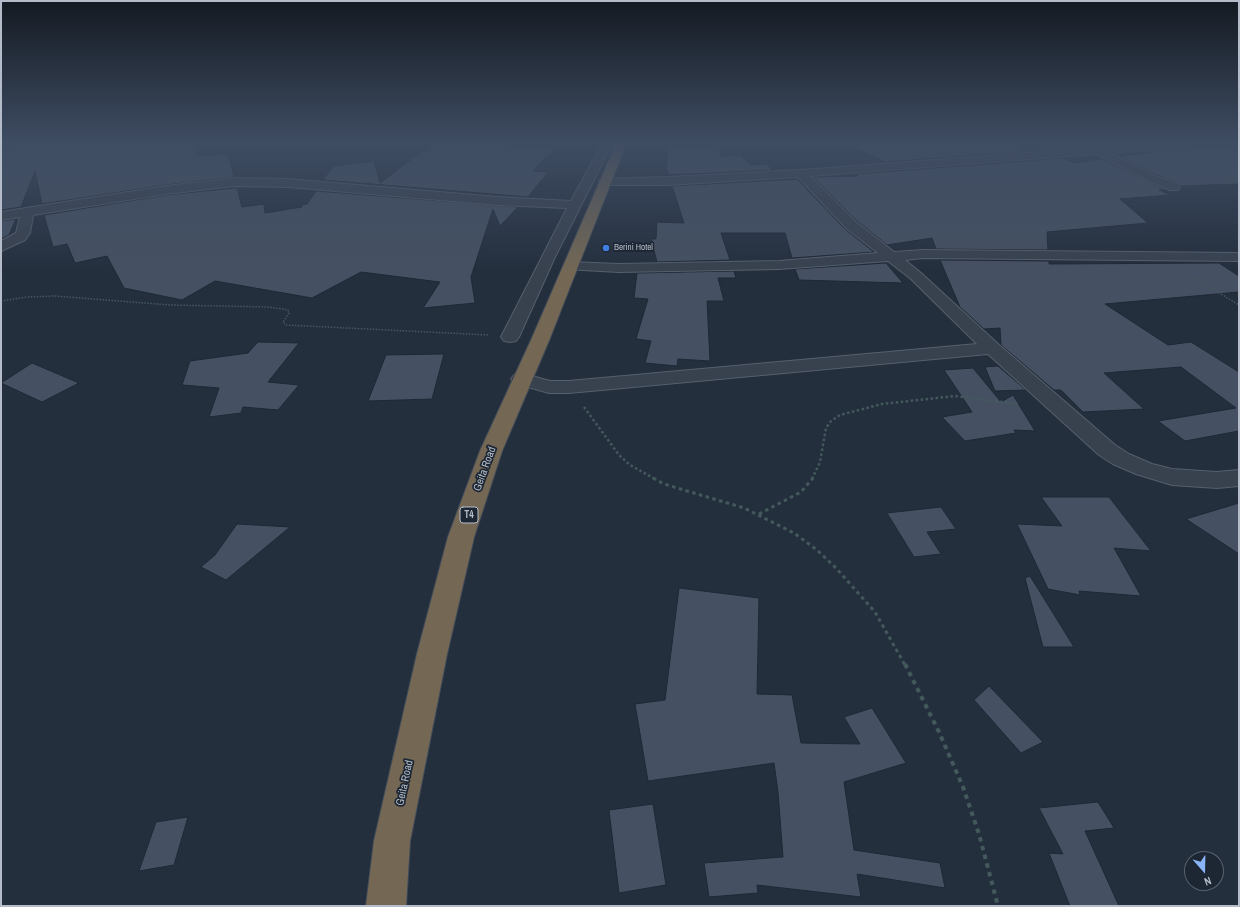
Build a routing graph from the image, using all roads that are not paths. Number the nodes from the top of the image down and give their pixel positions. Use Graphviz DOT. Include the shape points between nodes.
graph roads {
  1 [pos="189,186"];
  2 [pos="316,186"];
  3 [pos="584,186"];
  4 [pos="603,186"];
  5 [pos="814,186"];
  6 [pos="574,205"];
  7 [pos="27,212"];
  8 [pos="1,216"];
  9 [pos="1,247"];
  10 [pos="891,256"];
  11 [pos="1239,257"];
  12 [pos="570,266"];
  13 [pos="510,337"];
  14 [pos="992,348"];
  15 [pos="521,379"];
  16 [pos="1239,478"];
  17 [pos="386,906"];
  1 -- 7 [label="street"];
  2 -- 6 [label="street"];
  3 -- 6 [label="street"];
  4 -- 12 [label="highway, Geita Road / T4"];
  5 -- 10 [label="street" via="851,225"];
  6 -- 13 [label="street"];
  7 -- 8 [label="street"];
  7 -- 9 [label="street" via="23,233"];
  10 -- 11 [label="street" via="930,254"];
  10 -- 12 [label="street" via="772,265 619,268"];
  10 -- 14 [label="street" via="928,286"];
  12 -- 15 [label="highway, Geita Road / T4" via="541,338"];
  14 -- 15 [label="street" via="569,388 549,387"];
  14 -- 16 [label="street" via="1107,450 1121,459 1172,477 1217,480"];
  15 -- 17 [label="highway, Geita Road / T4" via="491,451 461,537 432,654 392,841"];
}
